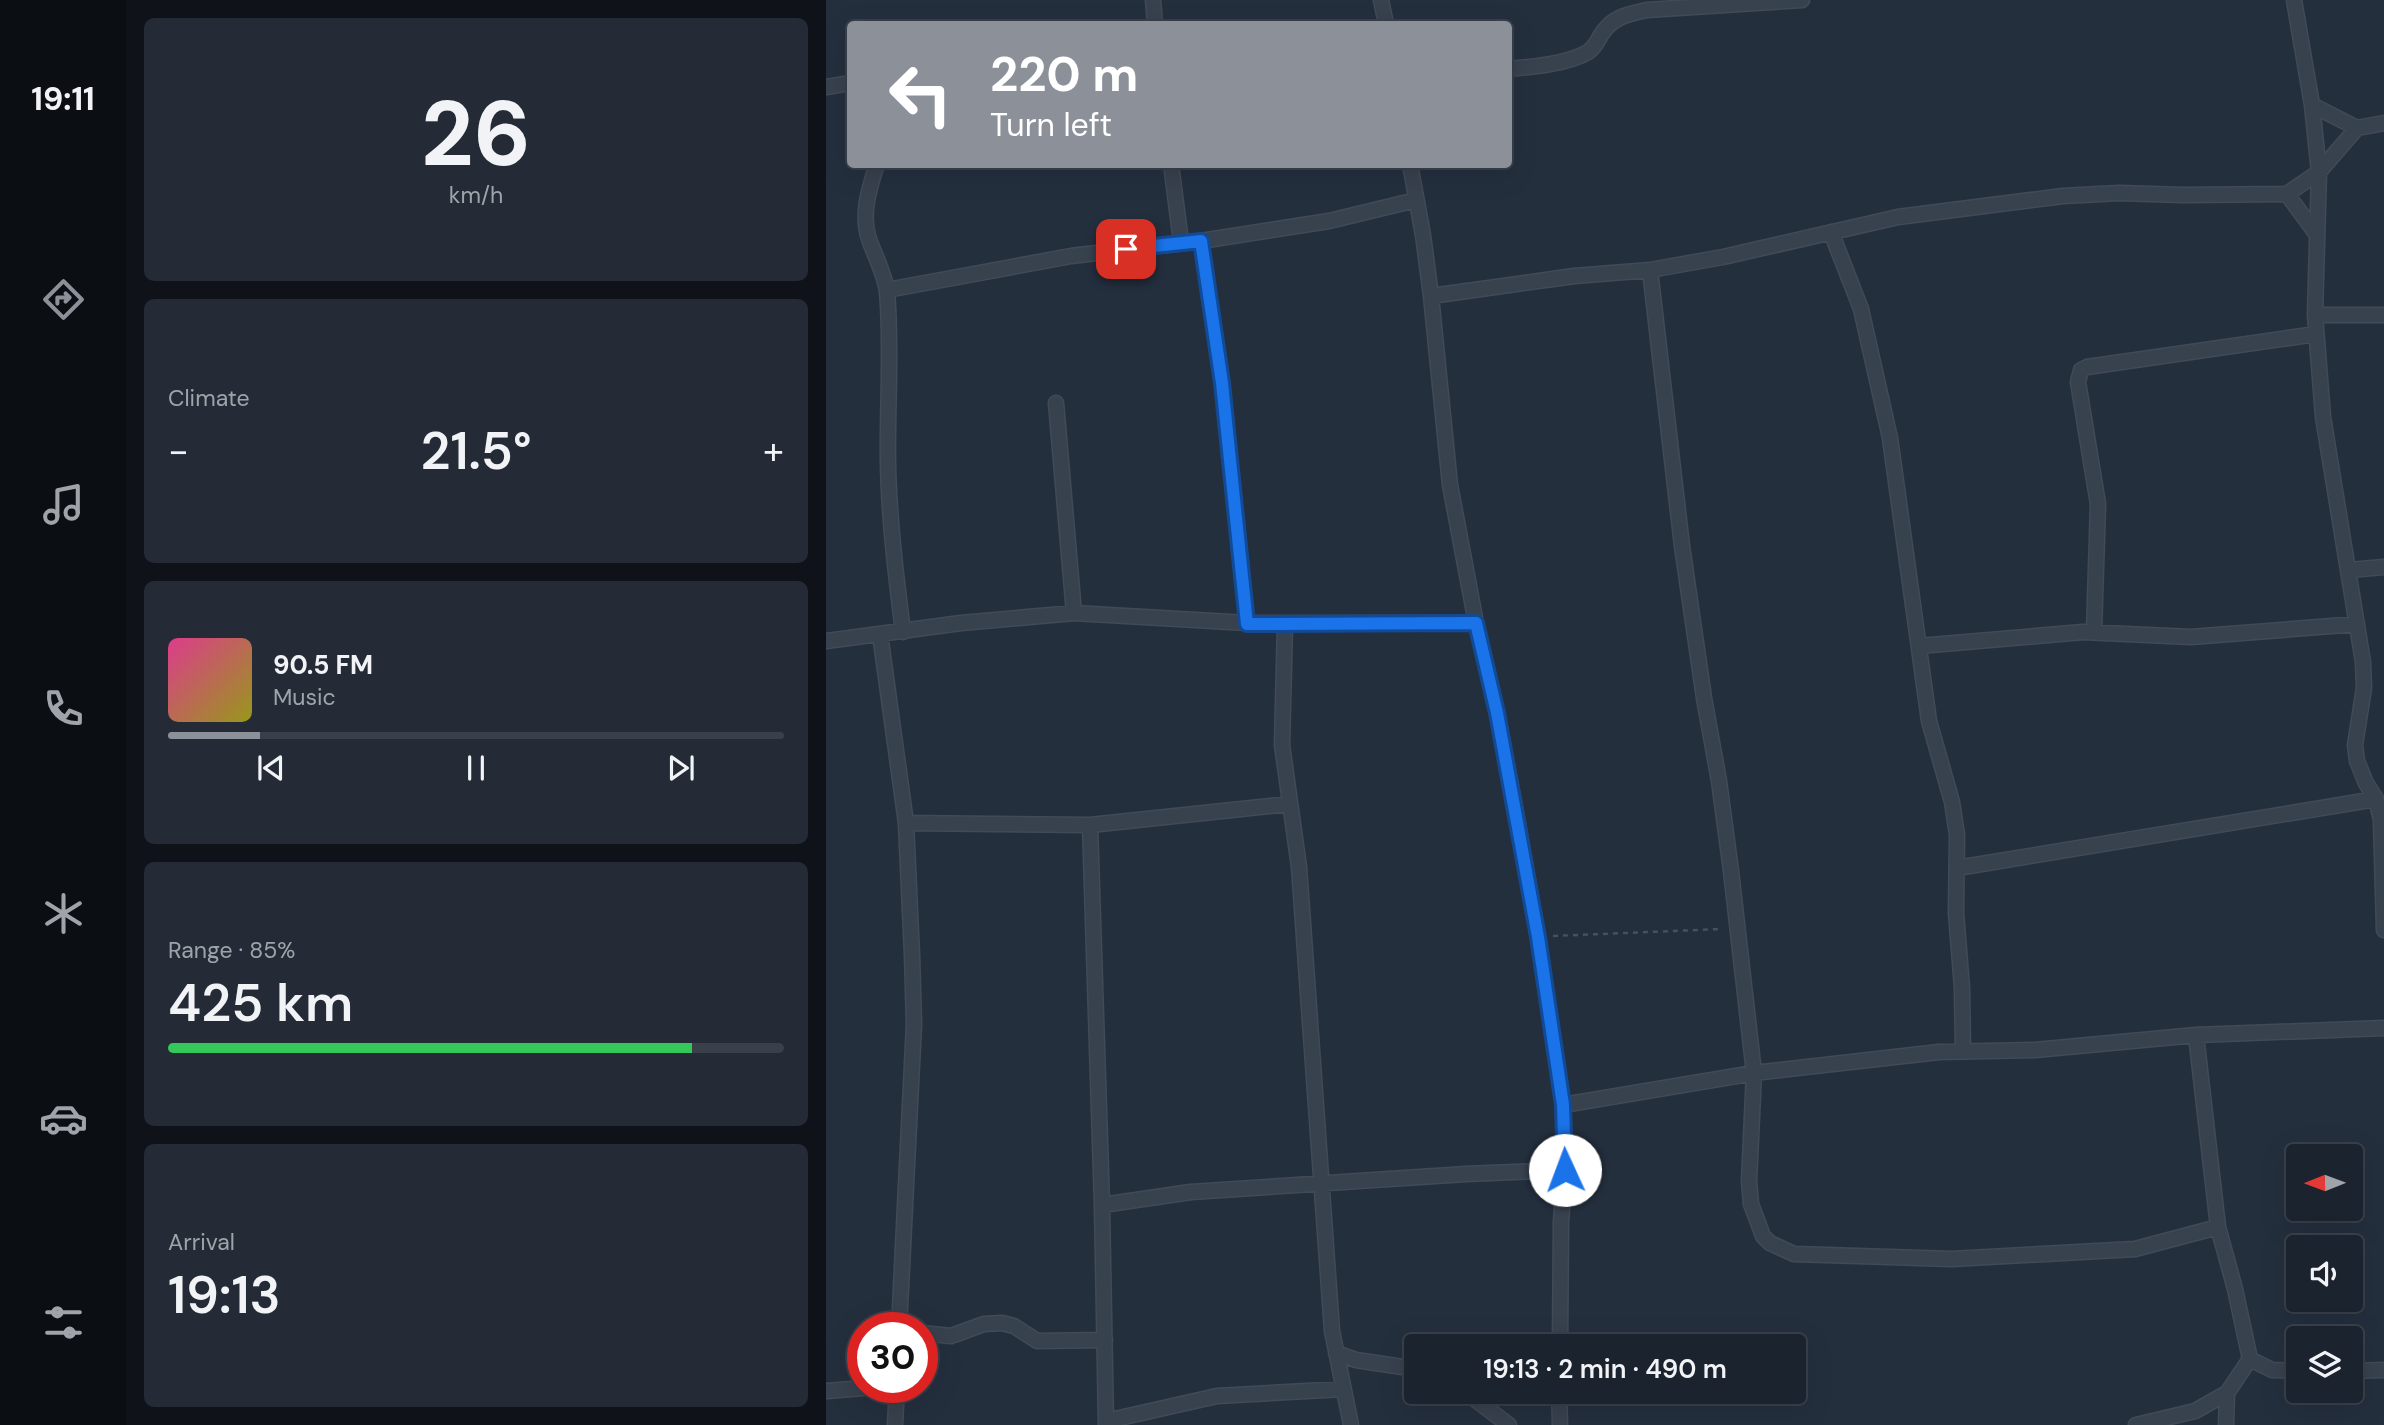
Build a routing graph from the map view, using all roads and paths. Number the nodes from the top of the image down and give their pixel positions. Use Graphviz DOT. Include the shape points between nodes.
graph roads {
  1 [pos="1153,0"];
  2 [pos="1381,0"];
  3 [pos="1802,0"];
  4 [pos="2294,0"];
  5 [pos="1155,21"];
  6 [pos="1384,21"];
  7 [pos="1512,69"];
  8 [pos="847,84"];
  9 [pos="826,87"];
  10 [pos="2312,105"];
  11 [pos="2384,123"];
  12 [pos="2357,128"];
  13 [pos="876,168"];
  14 [pos="1172,168"];
  15 [pos="1411,168"];
  16 [pos="2319,172"];
  17 [pos="2287,194"];
  18 [pos="1416,200"];
  19 [pos="1831,232"];
  20 [pos="2317,235"];
  21 [pos="1201,241"];
  22 [pos="1181,242"];
  23 [pos="1650,270"];
  24 [pos="887,290"];
  25 [pos="1431,296"];
  26 [pos="2315,315"];
  27 [pos="2384,315"];
  28 [pos="2316,334"];
  29 [pos="1056,403"];
  30 [pos="2384,567"];
  31 [pos="2349,570"];
  32 [pos="1074,613"];
  33 [pos="1476,623"];
  34 [pos="1247,624"];
  35 [pos="1285,624"];
  36 [pos="2357,624"];
  37 [pos="902,632"];
  38 [pos="2094,632"];
  39 [pos="880,634"];
  40 [pos="826,641"];
  41 [pos="1919,646"];
  42 [pos="2376,799"];
  43 [pos="1290,804"];
  44 [pos="906,823"];
  45 [pos="1090,825"];
  46 [pos="1957,868"];
  47 [pos="2383,904"];
  48 [pos="1738,928"];
  49 [pos="2384,930"];
  50 [pos="1538,937"];
  51 [pos="2384,1028"];
  52 [pos="2196,1035"];
  53 [pos="1963,1051"];
  54 [pos="1754,1073"];
  55 [pos="1563,1105"];
  56 [pos="1565,1170"];
  57 [pos="1322,1185"];
  58 [pos="1102,1205"];
  59 [pos="2218,1227"];
  60 [pos="900,1312"];
  61 [pos="1560,1334"];
  62 [pos="938,1335"];
  63 [pos="1105,1340"];
  64 [pos="1336,1353"];
  65 [pos="2249,1359"];
  66 [pos="1404,1367"];
  67 [pos="2384,1370"];
  68 [pos="2286,1371"];
  69 [pos="2363,1371"];
  70 [pos="847,1389"];
  71 [pos="1343,1389"];
  72 [pos="826,1391"];
  73 [pos="2227,1394"];
  74 [pos="896,1403"];
  75 [pos="1481,1404"];
  76 [pos="1559,1404"];
  77 [pos="1106,1423"];
  78 [pos="895,1425"];
  79 [pos="1351,1425"];
  80 [pos="1509,1425"];
  81 [pos="1560,1425"];
  82 [pos="2136,1425"];
  83 [pos="2226,1425"];
  1 -- 5 [label="street"];
  2 -- 6 [label="street"];
  3 -- 7 [label="street" via="1647,10 1608,25 1585,54"];
  4 -- 10 [label="street"];
  8 -- 9 [label="street"];
  10 -- 12 [label="street"];
  10 -- 16 [label="street"];
  11 -- 12 [label="street"];
  12 -- 16 [label="street"];
  13 -- 24 [label="street" via="865,220"];
  14 -- 22 [label="street"];
  15 -- 18 [label="street"];
  16 -- 17 [label="street"];
  16 -- 20 [label="street"];
  17 -- 19 [label="street" via="2063,197 1898,217"];
  17 -- 20 [label="street"];
  18 -- 21 [label="street" via="1329,221"];
  18 -- 25 [label="street"];
  19 -- 23 [label="street"];
  19 -- 41 [label="street" via="1861,309 1890,438"];
  20 -- 26 [label="street"];
  21 -- 22 [label="street"];
  21 -- 34 [label="street" via="1222,383"];
  22 -- 24 [label="street" via="1071,256"];
  23 -- 25 [label="street"];
  23 -- 48 [label="street" via="1682,545"];
  24 -- 37 [label="street" via="888,462"];
  25 -- 33 [label="street" via="1450,485"];
  26 -- 27 [label="street"];
  26 -- 28 [label="street"];
  28 -- 31 [label="street" via="2323,417"];
  28 -- 38 [label="street" via="2081,370 2078,382 2098,504"];
  29 -- 32 [label="street"];
  30 -- 31 [label="street"];
  31 -- 36 [label="street"];
  32 -- 34 [label="street"];
  32 -- 37 [label="street"];
  33 -- 35 [label="street"];
  33 -- 50 [label="street"];
  34 -- 35 [label="street"];
  35 -- 43 [label="street" via="1282,745"];
  36 -- 38 [label="street" via="2191,637"];
  36 -- 42 [label="street" via="2364,688 2357,761"];
  37 -- 39 [label="street"];
  38 -- 41 [label="street"];
  39 -- 40 [label="street"];
  39 -- 44 [label="street"];
  41 -- 46 [label="street" via="1929,721 1952,802"];
  42 -- 46 [label="street"];
  42 -- 47 [label="street" via="2381,820"];
  43 -- 45 [label="street"];
  43 -- 57 [label="street" via="1299,867"];
  44 -- 45 [label="street"];
  44 -- 60 [label="street" via="914,1024"];
  45 -- 58 [label="street"];
  46 -- 53 [label="street"];
  47 -- 49 [label="street"];
  48 -- 50 [label="path"];
  48 -- 54 [label="street"];
  50 -- 55 [label="street"];
  51 -- 52 [label="street"];
  52 -- 53 [label="street" via="2035,1050"];
  52 -- 59 [label="street"];
  53 -- 54 [label="street"];
  54 -- 55 [label="street"];
  54 -- 59 [label="street" via="1751,1204 1763,1236 1794,1254 1952,1259 2062,1254 2134,1249"];
  55 -- 56 [label="street"];
  56 -- 57 [label="street"];
  56 -- 61 [label="street"];
  57 -- 58 [label="street" via="1191,1192"];
  57 -- 64 [label="street"];
  58 -- 63 [label="street"];
  59 -- 65 [label="street"];
  62 -- 63 [label="street" via="951,1336 1002,1323 1037,1341"];
  63 -- 77 [label="street"];
  64 -- 66 [label="street"];
  64 -- 71 [label="street"];
  65 -- 68 [label="street" via="2272,1370"];
  65 -- 73 [label="street"];
  67 -- 69 [label="street"];
  70 -- 72 [label="street"];
  71 -- 77 [label="street" via="1217,1396"];
  71 -- 79 [label="street"];
  73 -- 82 [label="street" via="2195,1410"];
  73 -- 83 [label="street"];
  74 -- 78 [label="street"];
  75 -- 80 [label="street"];
  76 -- 81 [label="street"];
}
